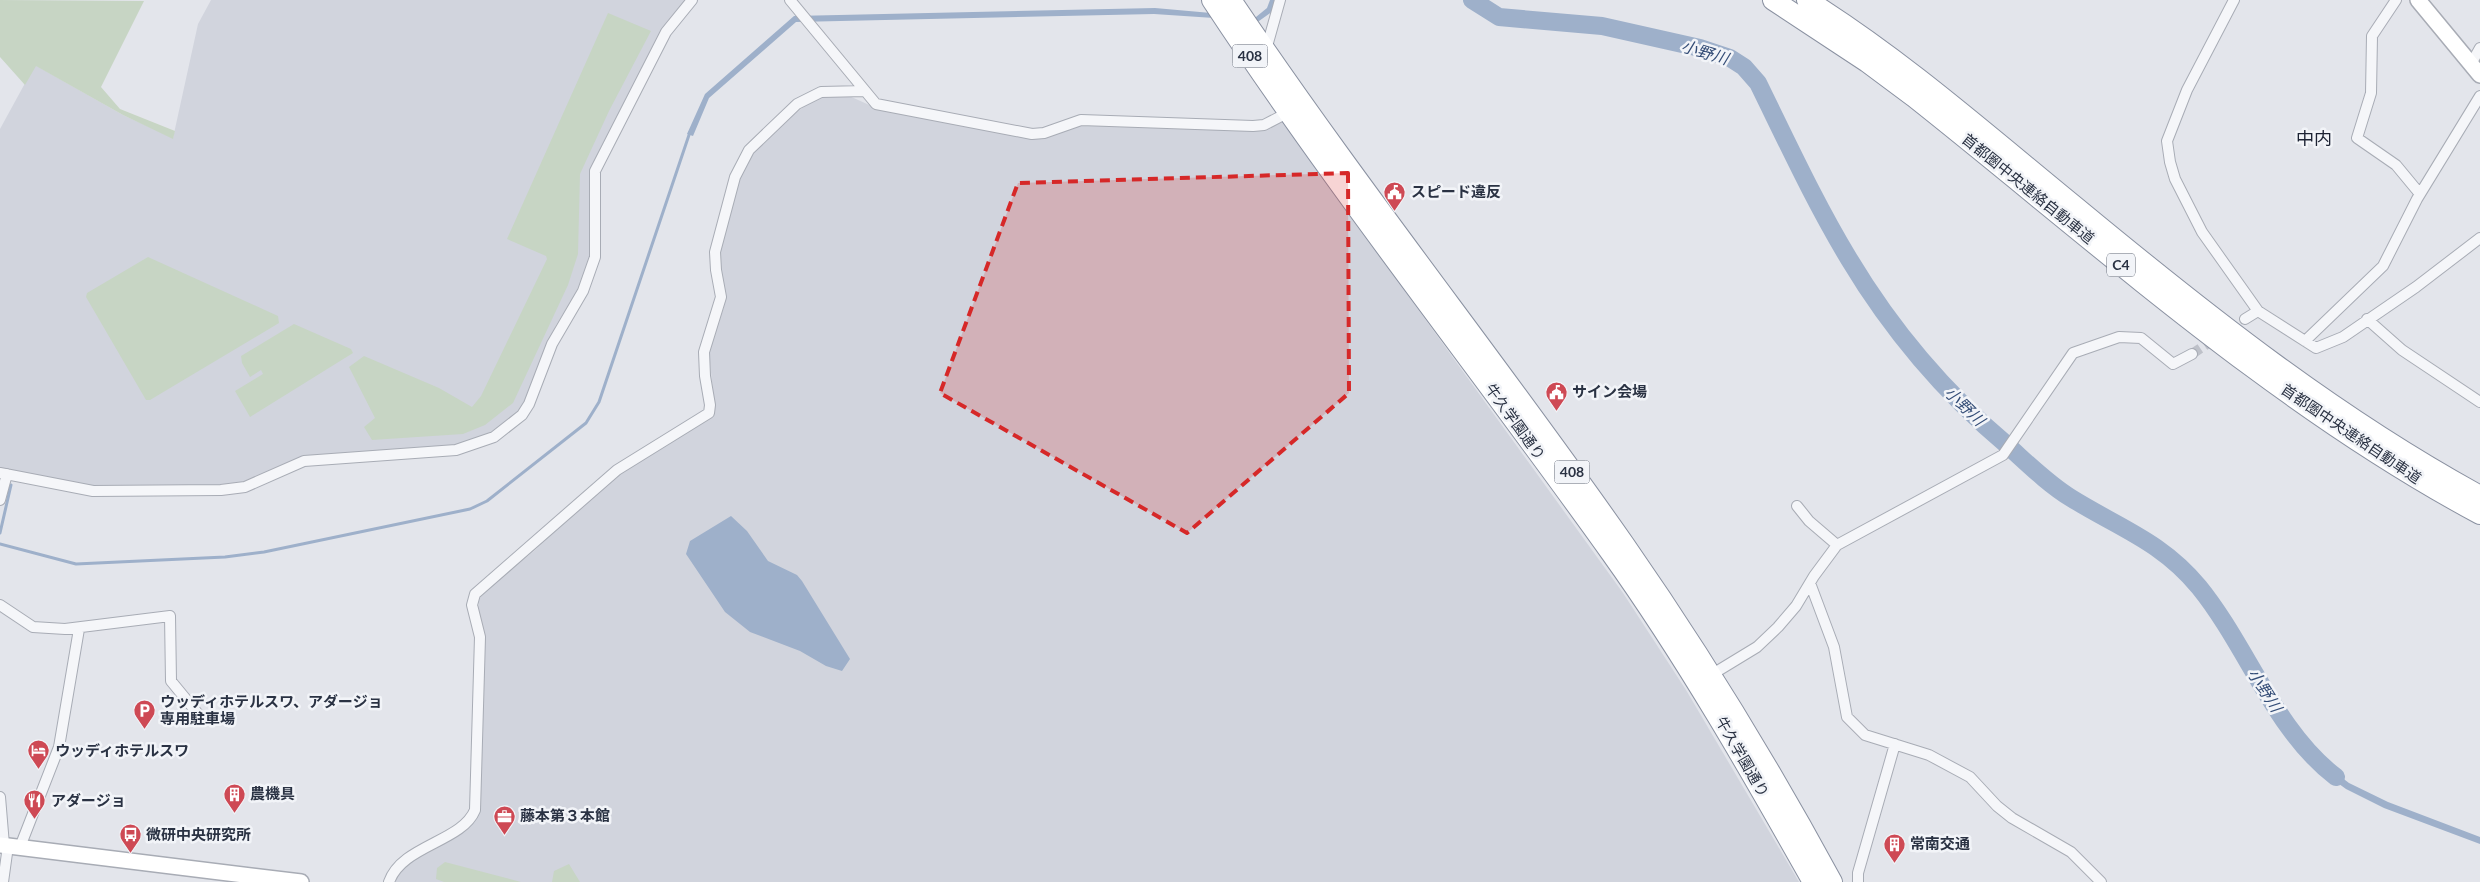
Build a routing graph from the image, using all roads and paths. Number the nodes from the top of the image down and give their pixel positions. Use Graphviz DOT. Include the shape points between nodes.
graph roads {
  1 [pos="692,0"];
  2 [pos="1212,0"];
  3 [pos="1231,0"];
  4 [pos="1280,0"];
  5 [pos="1773,0"];
  6 [pos="1807,0"];
  7 [pos="2234,0"];
  8 [pos="2396,0"];
  9 [pos="2418,0"];
  10 [pos="792,2"];
  11 [pos="2480,48"];
  12 [pos="1266,51"];
  13 [pos="2476,69"];
  14 [pos="865,91"];
  15 [pos="2480,96"];
  16 [pos="1296,108"];
  17 [pos="2420,194"];
  18 [pos="2480,238"];
  19 [pos="2258,311"];
  20 [pos="2245,319"];
  21 [pos="2367,319"];
  22 [pos="2305,341"];
  23 [pos="2192,354"];
  24 [pos="2480,402"];
  25 [pos="3,474"];
  26 [pos="2480,496"];
  27 [pos="0,500"];
  28 [pos="1797,506"];
  29 [pos="2480,514"];
  30 [pos="1837,545"];
  31 [pos="1810,583"];
  32 [pos="0,605"];
  33 [pos="79,629"];
  34 [pos="1711,675"];
  35 [pos="199,715"];
  36 [pos="1895,744"];
  37 [pos="0,797"];
  38 [pos="8,846"];
  39 [pos="3,882"];
  40 [pos="300,882"];
  41 [pos="388,882"];
  42 [pos="1813,882"];
  43 [pos="1832,882"];
  44 [pos="1858,882"];
  45 [pos="2101,882"];
  1 -- 25 [label="street" via="666,32 595,171 595,257 583,291 552,344 529,404 522,415 494,437 456,450 304,461 245,487 221,490 93,491"];
  2 -- 16 [label="highway, 牛久学園通り / 408"];
  3 -- 12 [label="highway, 牛久学園通り / 408"];
  4 -- 12 [label="street"];
  5 -- 29 [label="highway, 首都圏中央連絡自動車道 / C4" via="1914,97 2278,386 2350,436"];
  6 -- 26 [label="highway, 首都圏中央連絡自動車道 / C4" via="1925,84 2129,251 2288,374 2361,424"];
  7 -- 19 [label="street" via="2187,90 2167,141 2175,180 2202,232"];
  8 -- 17 [label="street" via="2372,36 2371,93 2357,138 2396,165"];
  9 -- 13 [label="street"];
  10 -- 14 [label="street"];
  11 -- 13 [label="street"];
  12 -- 16 [label="highway, 牛久学園通り / 408"];
  14 -- 16 [label="street" via="876,104 1032,134 1081,120 1264,125"];
  14 -- 41 [label="street" via="826,91 797,104 749,150 735,177 715,252 721,297 704,352 709,413 617,470 475,594 472,605 480,636 475,810 460,827 405,860 391,874"];
  15 -- 17 [label="street"];
  16 -- 34 [label="highway, 牛久学園通り / 408" via="1624,544"];
  16 -- 42 [label="highway, 牛久学園通り / 408" via="1653,615 1733,741"];
  17 -- 22 [label="street" via="2383,266"];
  18 -- 21 [label="street" via="2416,287"];
  19 -- 20 [label="street"];
  19 -- 22 [label="street"];
  21 -- 22 [label="street" via="2343,337 2316,348"];
  21 -- 24 [label="street" via="2402,350"];
  23 -- 30 [label="street" via="2173,364 2141,338 2119,337 2073,353 2004,455"];
  25 -- 27 [label="street"];
  28 -- 30 [label="street"];
  30 -- 31 [label="street"];
  31 -- 34 [label="street" via="1796,606 1757,647"];
  31 -- 36 [label="street" via="1834,647 1847,717 1865,735"];
  32 -- 33 [label="street" via="33,627"];
  33 -- 35 [label="street" via="170,616 171,681"];
  33 -- 38 [label="street" via="59,748"];
  34 -- 43 [label="highway, 牛久学園通り / 408"];
  36 -- 44 [label="street"];
  36 -- 45 [label="street" via="1929,755 1970,777 1997,806 2071,852"];
  37 -- 38 [label="street"];
  38 -- 39 [label="street"];
  38 -- 40 [label="street"];
}
